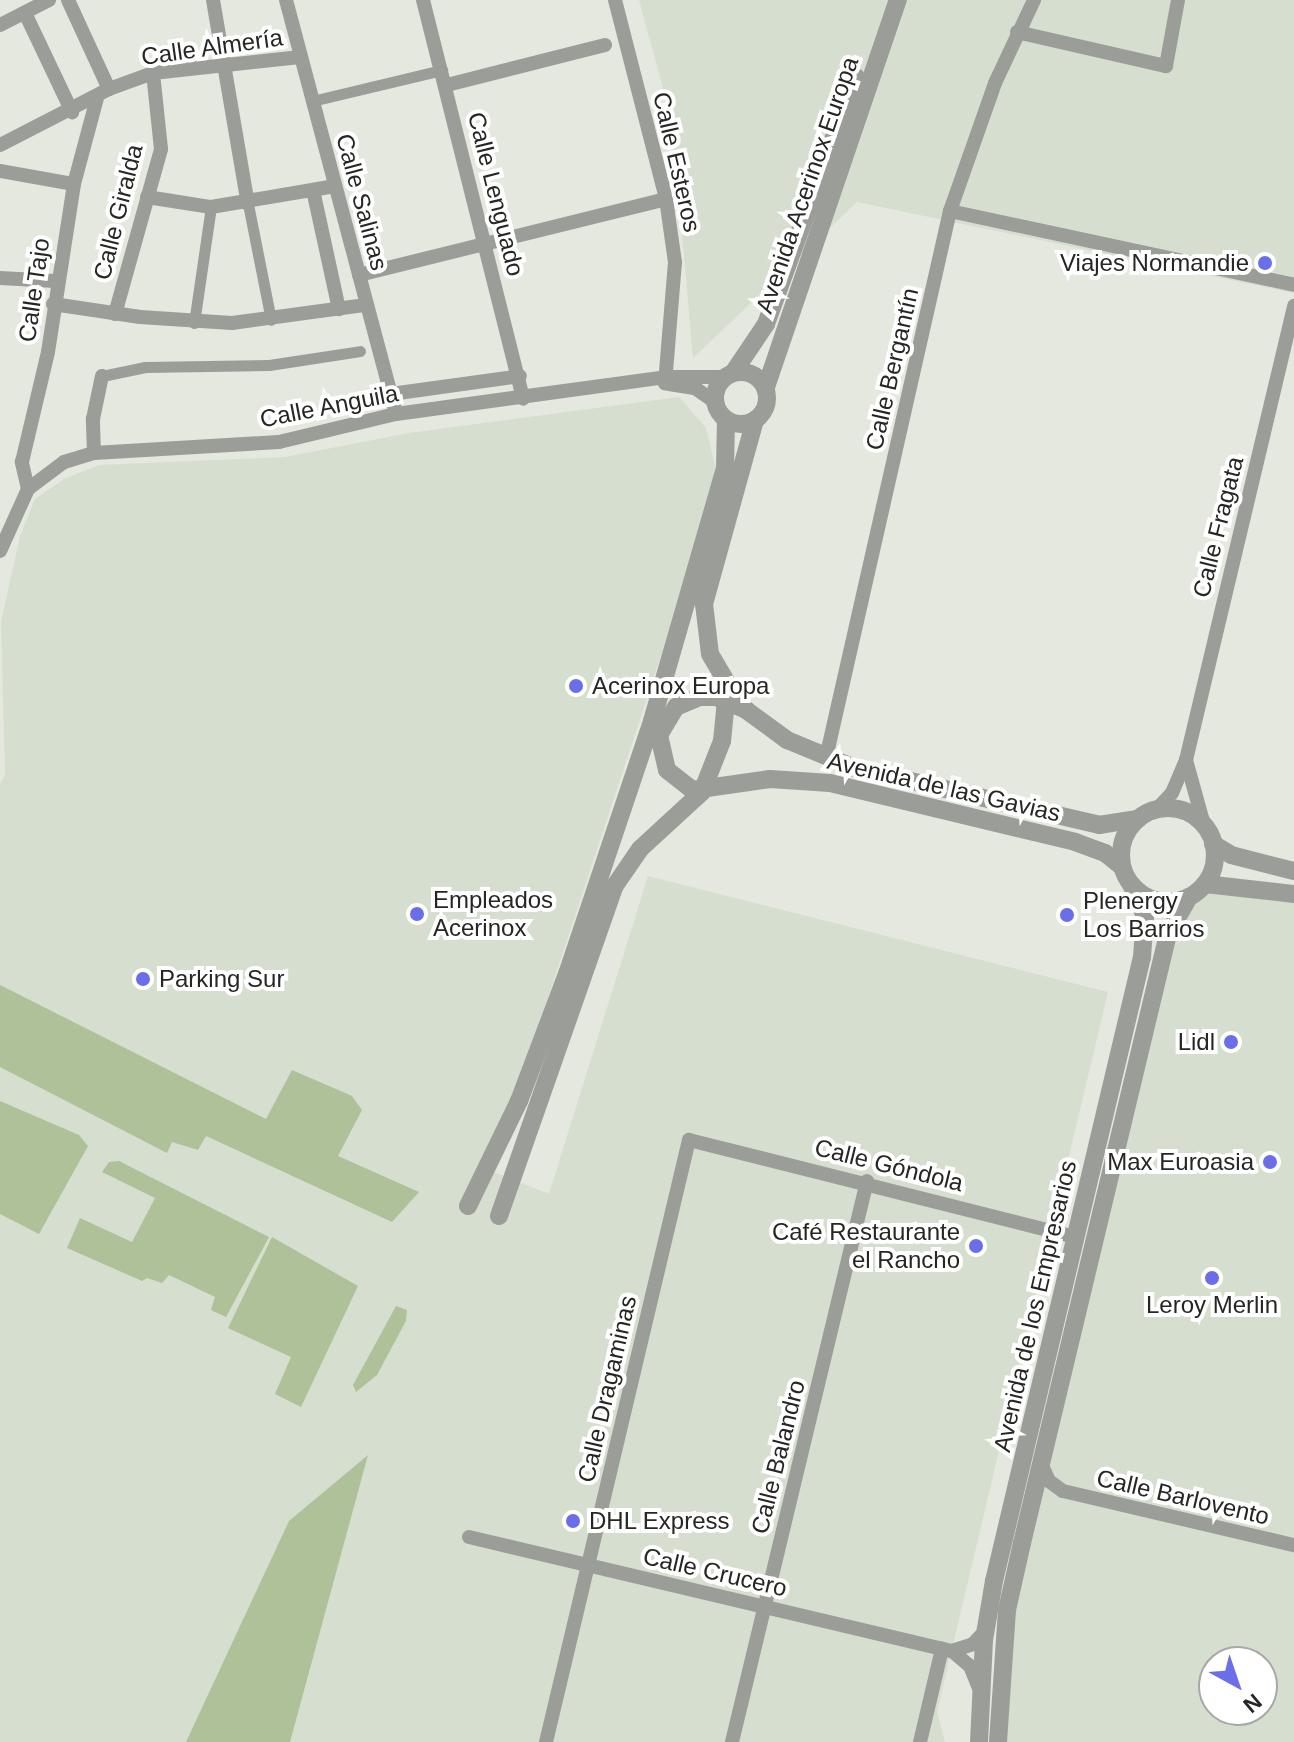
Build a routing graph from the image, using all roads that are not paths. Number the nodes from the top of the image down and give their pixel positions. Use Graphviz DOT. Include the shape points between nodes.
graph roads {
  1 [pos="49,0"];
  2 [pos="68,0"];
  3 [pos="213,0"];
  4 [pos="286,0"];
  5 [pos="423,0"];
  6 [pos="615,0"];
  7 [pos="886,0"];
  8 [pos="898,0"];
  9 [pos="1034,0"];
  10 [pos="1178,0"];
  11 [pos="25,13"];
  12 [pos="0,25"];
  13 [pos="1017,32"];
  14 [pos="605,45"];
  15 [pos="300,57"];
  16 [pos="223,65"];
  17 [pos="442,70"];
  18 [pos="153,73"];
  19 [pos="447,85"];
  20 [pos="103,94"];
  21 [pos="312,101"];
  22 [pos="72,112"];
  23 [pos="0,145"];
  24 [pos="0,171"];
  25 [pos="74,184"];
  26 [pos="335,186"];
  27 [pos="313,190"];
  28 [pos="147,197"];
  29 [pos="666,199"];
  30 [pos="248,204"];
  31 [pos="211,207"];
  32 [pos="950,211"];
  33 [pos="485,244"];
  34 [pos="359,275"];
  35 [pos="0,278"];
  36 [pos="55,281"];
  37 [pos="1294,285"];
  38 [pos="53,304"];
  39 [pos="366,305"];
  40 [pos="1294,306"];
  41 [pos="339,309"];
  42 [pos="115,314"];
  43 [pos="271,320"];
  44 [pos="194,323"];
  45 [pos="360,351"];
  46 [pos="729,375"];
  47 [pos="102,376"];
  48 [pos="520,376"];
  49 [pos="666,380"];
  50 [pos="766,387"];
  51 [pos="391,394"];
  52 [pos="523,399"];
  53 [pos="715,402"];
  54 [pos="396,414"];
  55 [pos="726,420"];
  56 [pos="755,420"];
  57 [pos="94,453"];
  58 [pos="28,489"];
  59 [pos="0,551"];
  60 [pos="690,596"];
  61 [pos="727,694"];
  62 [pos="657,738"];
  63 [pos="826,758"];
  64 [pos="1186,760"];
  65 [pos="702,792"];
  66 [pos="1156,810"];
  67 [pos="1138,819"];
  68 [pos="1204,825"];
  69 [pos="1213,844"];
  70 [pos="604,863"];
  71 [pos="1122,867"];
  72 [pos="1294,871"];
  73 [pos="1205,884"];
  74 [pos="1131,885"];
  75 [pos="1294,894"];
  76 [pos="1189,897"];
  77 [pos="689,1140"];
  78 [pos="867,1181"];
  79 [pos="468,1206"];
  80 [pos="499,1216"];
  81 [pos="1076,1237"];
  82 [pos="1041,1463"];
  83 [pos="1063,1491"];
  84 [pos="1031,1505"];
  85 [pos="469,1537"];
  86 [pos="1294,1545"];
  87 [pos="587,1565"];
  88 [pos="764,1606"];
  89 [pos="985,1631"];
  90 [pos="947,1650"];
  91 [pos="980,1688"];
  92 [pos="546,1742"];
  93 [pos="732,1742"];
  94 [pos="920,1742"];
  95 [pos="979,1742"];
  96 [pos="998,1742"];
  1 -- 11 [label="street"];
  2 -- 20 [label="street"];
  3 -- 16 [label="street"];
  4 -- 15 [label="street, Calle Salinas"];
  5 -- 17 [label="street, Calle Lenguado"];
  6 -- 29 [label="street, Calle Esteros"];
  7 -- 46 [label="street, Avenida Acerinox Europa" via="766,324"];
  8 -- 50 [label="street, Avenida Acerinox Europa"];
  9 -- 13 [label="street, Calle Bergantín"];
  10 -- 13 [label="street" via="1166,66"];
  11 -- 12 [label="street"];
  11 -- 22 [label="street"];
  13 -- 32 [label="street, Calle Bergantín"];
  14 -- 19 [label="street"];
  15 -- 16 [label="street, Calle Almería"];
  15 -- 21 [label="street, Calle Salinas"];
  16 -- 18 [label="street, Calle Almería"];
  16 -- 30 [label="street"];
  17 -- 19 [label="street, Calle Lenguado"];
  17 -- 21 [label="street"];
  18 -- 20 [label="street, Calle Almería"];
  18 -- 28 [label="street, Calle Giralda" via="161,149"];
  19 -- 33 [label="street, Calle Lenguado"];
  20 -- 22 [label="street, Calle Almería"];
  20 -- 25 [label="street, Calle Tajo"];
  21 -- 26 [label="street, Calle Salinas"];
  22 -- 23 [label="street, Calle Almería"];
  24 -- 25 [label="street"];
  25 -- 36 [label="street, Calle Tajo"];
  26 -- 27 [label="street"];
  26 -- 34 [label="street, Calle Salinas"];
  27 -- 30 [label="street"];
  27 -- 41 [label="street"];
  28 -- 31 [label="street"];
  28 -- 42 [label="street, Calle Giralda"];
  29 -- 33 [label="street"];
  29 -- 49 [label="street, Calle Esteros" via="675,262"];
  30 -- 31 [label="street"];
  30 -- 43 [label="street"];
  31 -- 44 [label="street"];
  32 -- 37 [label="street"];
  32 -- 63 [label="street, Calle Bergantín"];
  33 -- 34 [label="street"];
  33 -- 48 [label="street, Calle Lenguado"];
  34 -- 39 [label="street, Calle Salinas"];
  35 -- 36 [label="street"];
  36 -- 38 [label="street, Calle Tajo"];
  38 -- 42 [label="street"];
  38 -- 58 [label="street, Calle Tajo" via="48,352 22,462"];
  39 -- 41 [label="street"];
  39 -- 51 [label="street, Calle Salinas"];
  40 -- 64 [label="street, Calle Fragata"];
  41 -- 43 [label="street"];
  42 -- 44 [label="street"];
  43 -- 44 [label="street"];
  45 -- 47 [label="street" via="269,365 145,367"];
  46 -- 49 [label="street, Calle Anguila"];
  46 -- 50 [label="street" via="752,373"];
  46 -- 53 [label="street"];
  47 -- 57 [label="street" via="93,419"];
  48 -- 51 [label="street, Calle Anguila"];
  48 -- 52 [label="street, Calle Lenguado"];
  49 -- 52 [label="street, Calle Anguila"];
  49 -- 53 [label="street, Calle Anguila" via="695,388"];
  50 -- 56 [label="street" via="765,409"];
  51 -- 54 [label="street, Calle Salinas"];
  52 -- 54 [label="street, Calle Anguila"];
  53 -- 55 [label="street"];
  54 -- 57 [label="street, Calle Anguila" via="279,442"];
  55 -- 56 [label="street"];
  55 -- 60 [label="street" via="725,468"];
  56 -- 61 [label="street" via="705,592 710,654"];
  57 -- 58 [label="street, Calle Anguila" via="64,462"];
  58 -- 59 [label="street, Calle Anguila"];
  60 -- 62 [label="street" via="684,644"];
  60 -- 70 [label="street"];
  61 -- 62 [label="street" via="685,701 670,713"];
  61 -- 63 [label="street, Avenida de las Gavias" via="787,740"];
  61 -- 65 [label="street" via="716,765"];
  62 -- 65 [label="street" via="671,775"];
  62 -- 70 [label="street" via="630,814"];
  63 -- 67 [label="street, Avenida de las Gavias" via="1099,825"];
  64 -- 66 [label="street, Calle Fragata" via="1172,793"];
  64 -- 68 [label="street, Calle Fragata"];
  65 -- 71 [label="street, Avenida de las Gavias" via="770,779 830,783 1075,842 1105,853"];
  65 -- 80 [label="street" via="640,849 614,887"];
  66 -- 67 [label="street"];
  66 -- 68 [label="street" via="1187,812"];
  67 -- 71 [label="street" via="1125,836"];
  68 -- 69 [label="street"];
  69 -- 72 [label="street" via="1231,855"];
  69 -- 73 [label="street"];
  70 -- 79 [label="street" via="519,1101"];
  71 -- 74 [label="street"];
  73 -- 75 [label="street"];
  73 -- 76 [label="street"];
  74 -- 76 [label="street" via="1158,901"];
  74 -- 81 [label="street, Avenida de los Empresarios" via="1146,930"];
  76 -- 82 [label="street, Avenida de los Empresarios" via="1168,934"];
  77 -- 78 [label="street, Calle Góndola"];
  77 -- 87 [label="street, Calle Dragaminas"];
  78 -- 81 [label="street, Calle Góndola"];
  78 -- 88 [label="street, Calle Balandro"];
  81 -- 89 [label="street, Avenida de los Empresarios"];
  82 -- 83 [label="street, Calle Barlovento" via="1049,1481"];
  82 -- 84 [label="street, Avenida de los Empresarios"];
  83 -- 84 [label="street, Calle Barlovento"];
  83 -- 86 [label="street, Calle Barlovento"];
  84 -- 96 [label="street, Avenida de los Empresarios" via="1007,1610"];
  85 -- 87 [label="street, Calle Crucero"];
  87 -- 88 [label="street, Calle Crucero"];
  87 -- 92 [label="street, Calle Dragaminas"];
  88 -- 90 [label="street, Calle Crucero"];
  88 -- 93 [label="street, Calle Balandro"];
  89 -- 90 [label="street" via="973,1644"];
  89 -- 91 [label="street, Avenida de los Empresarios"];
  90 -- 91 [label="street" via="970,1666"];
  90 -- 94 [label="street"];
  91 -- 95 [label="street, Avenida de los Empresarios"];
}
